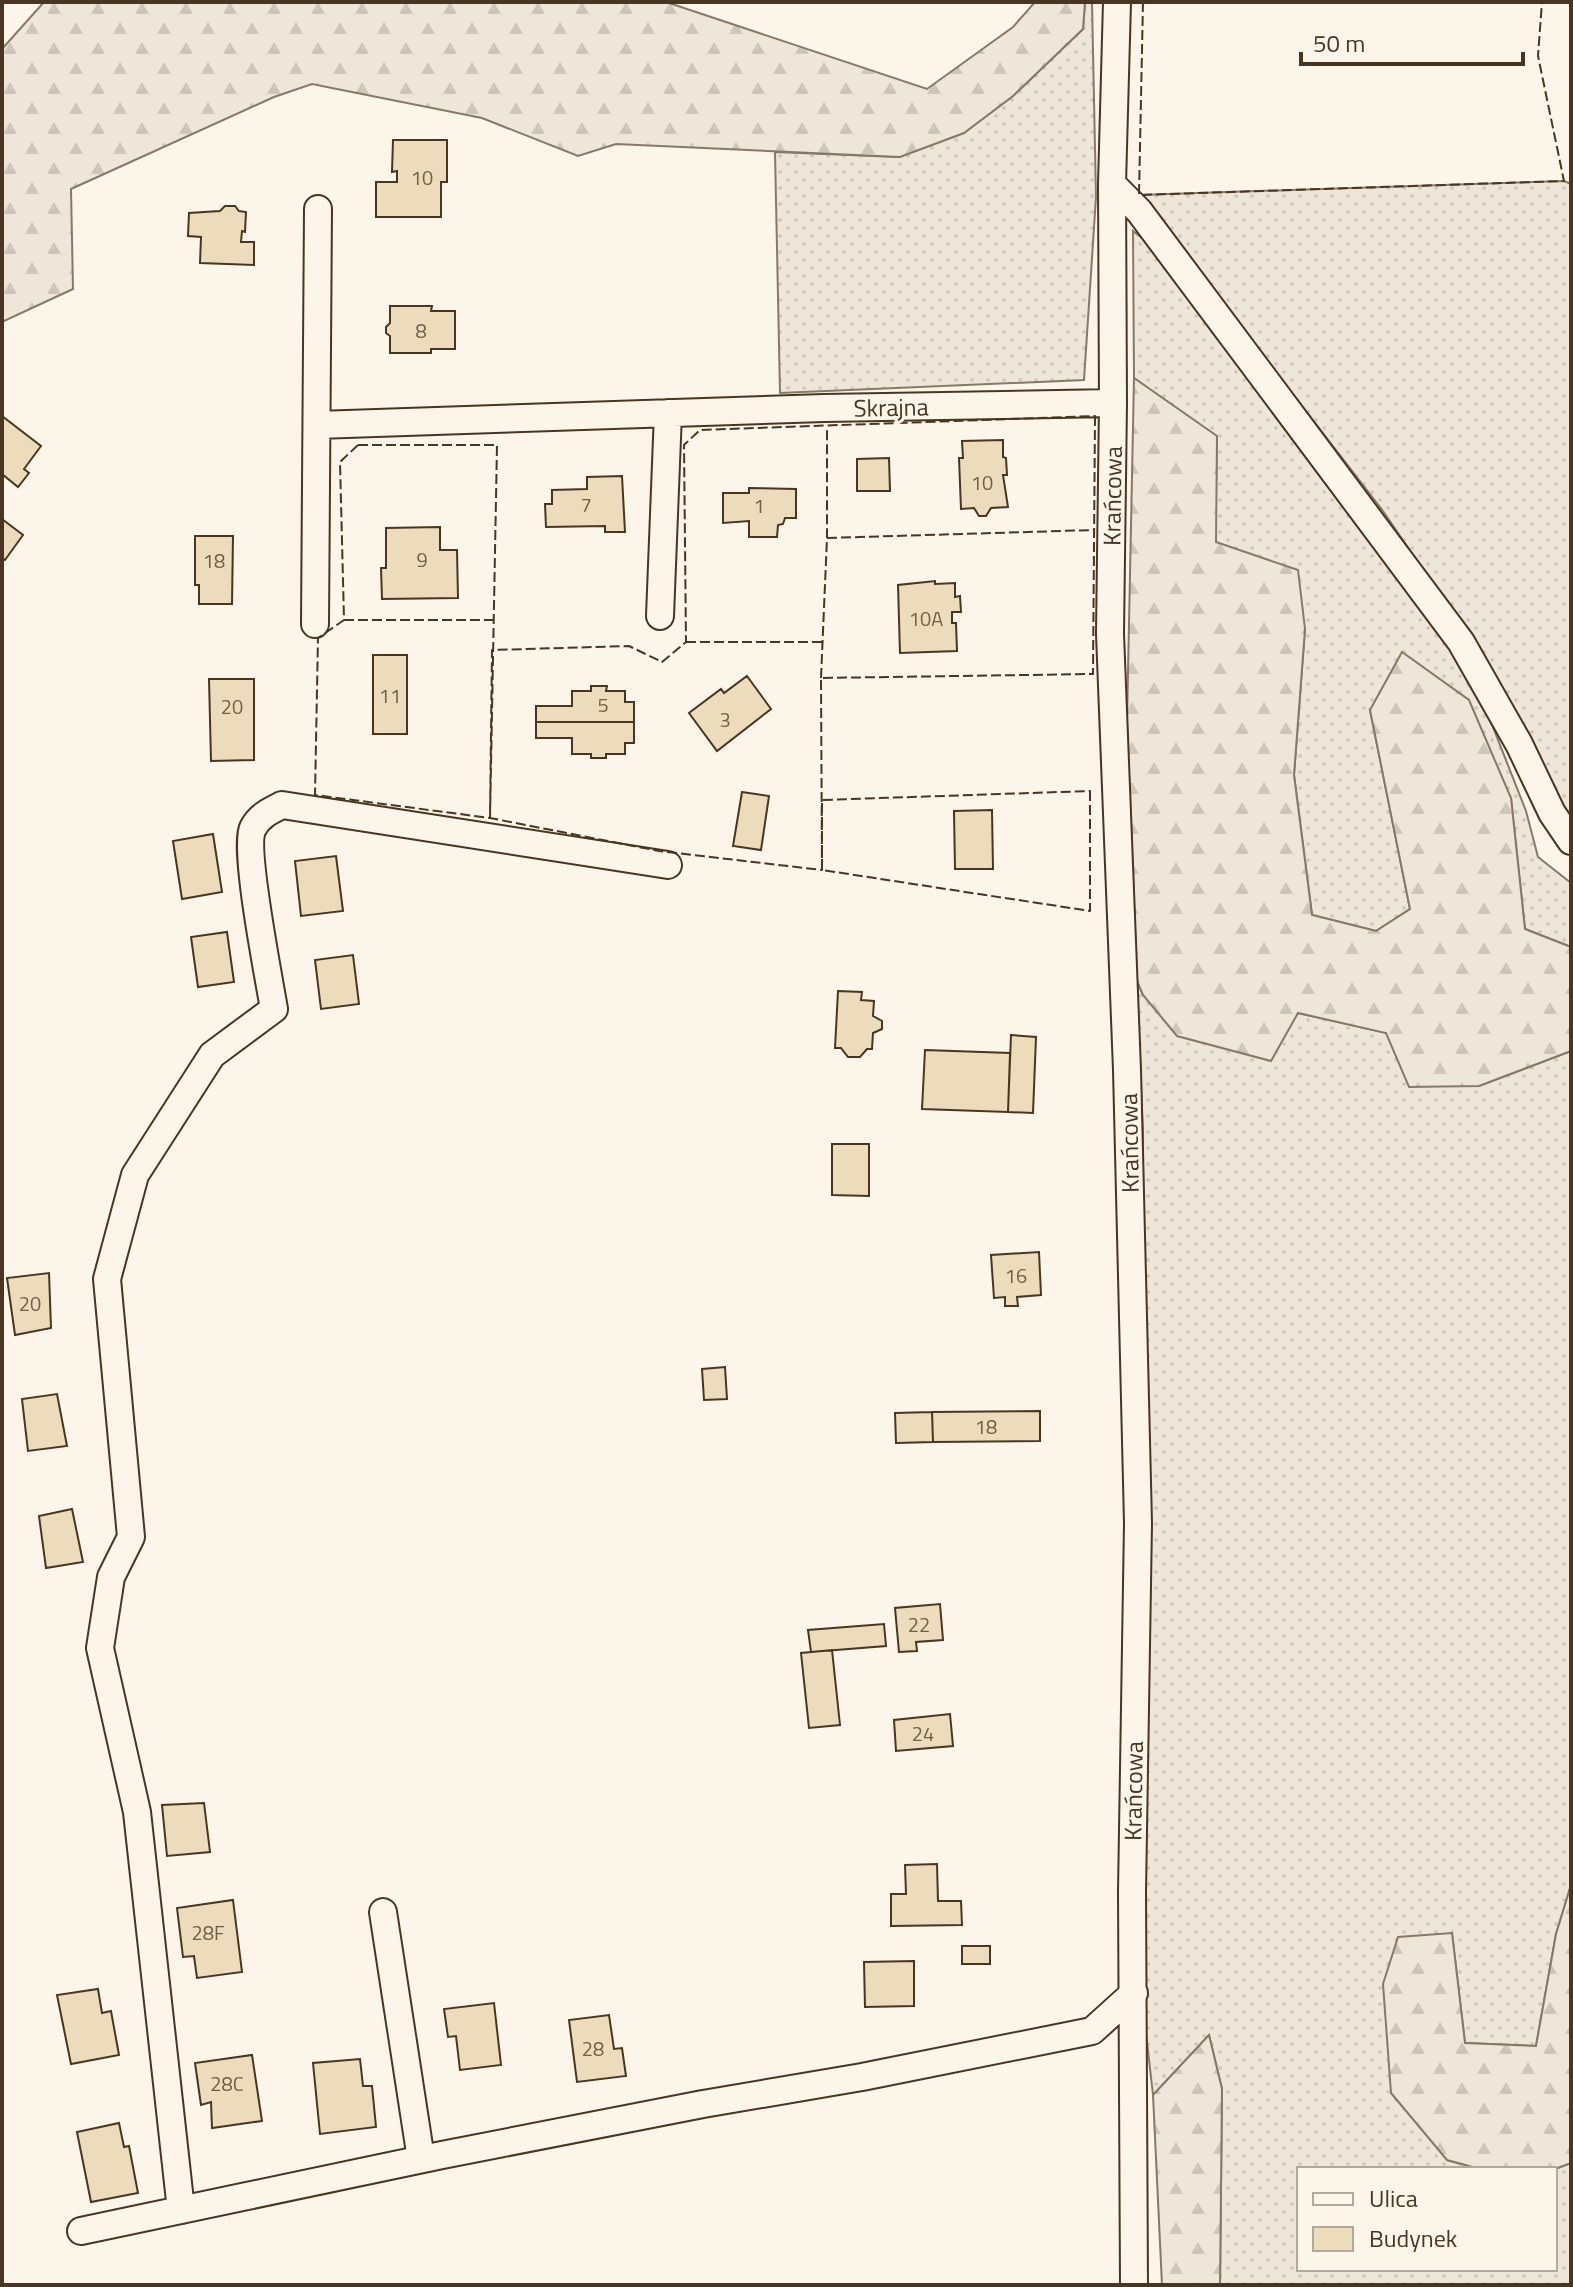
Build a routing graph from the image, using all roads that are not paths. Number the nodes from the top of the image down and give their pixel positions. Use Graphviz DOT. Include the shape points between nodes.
graph roads {
  1 [pos="1117,2"];
  2 [pos="1112,184"];
  3 [pos="318,209"];
  4 [pos="1113,403"];
  5 [pos="668,413"];
  6 [pos="317,425"];
  7 [pos="660,616"];
  8 [pos="315,624"];
  9 [pos="1571,841"];
  10 [pos="668,865"];
  11 [pos="383,1912"];
  12 [pos="1134,1993"];
  13 [pos="421,2159"];
  14 [pos="181,2210"];
  15 [pos="81,2231"];
  16 [pos="1134,2285"];
  1 -- 2 [label="street, Krańcowa"];
  2 -- 4 [label="street, Krańcowa"];
  2 -- 9 [label="street" via="1139,211 1461,642"];
  3 -- 6 [label="street"];
  4 -- 5 [label="street, Skrajna"];
  4 -- 12 [label="street, Krańcowa" via="1110,634 1138,1523"];
  5 -- 6 [label="street, Skrajna"];
  5 -- 7 [label="street"];
  6 -- 8 [label="street"];
  10 -- 14 [label="street" via="282,805 260,817 251,831 250,857 274,1009 212,1055 135,1175 107,1279 131,1537 111,1577 100,1648 137,1812"];
  11 -- 13 [label="street"];
  12 -- 13 [label="street" via="1092,2031"];
  12 -- 16 [label="street, Krańcowa"];
  13 -- 14 [label="street"];
  14 -- 15 [label="street"];
}
